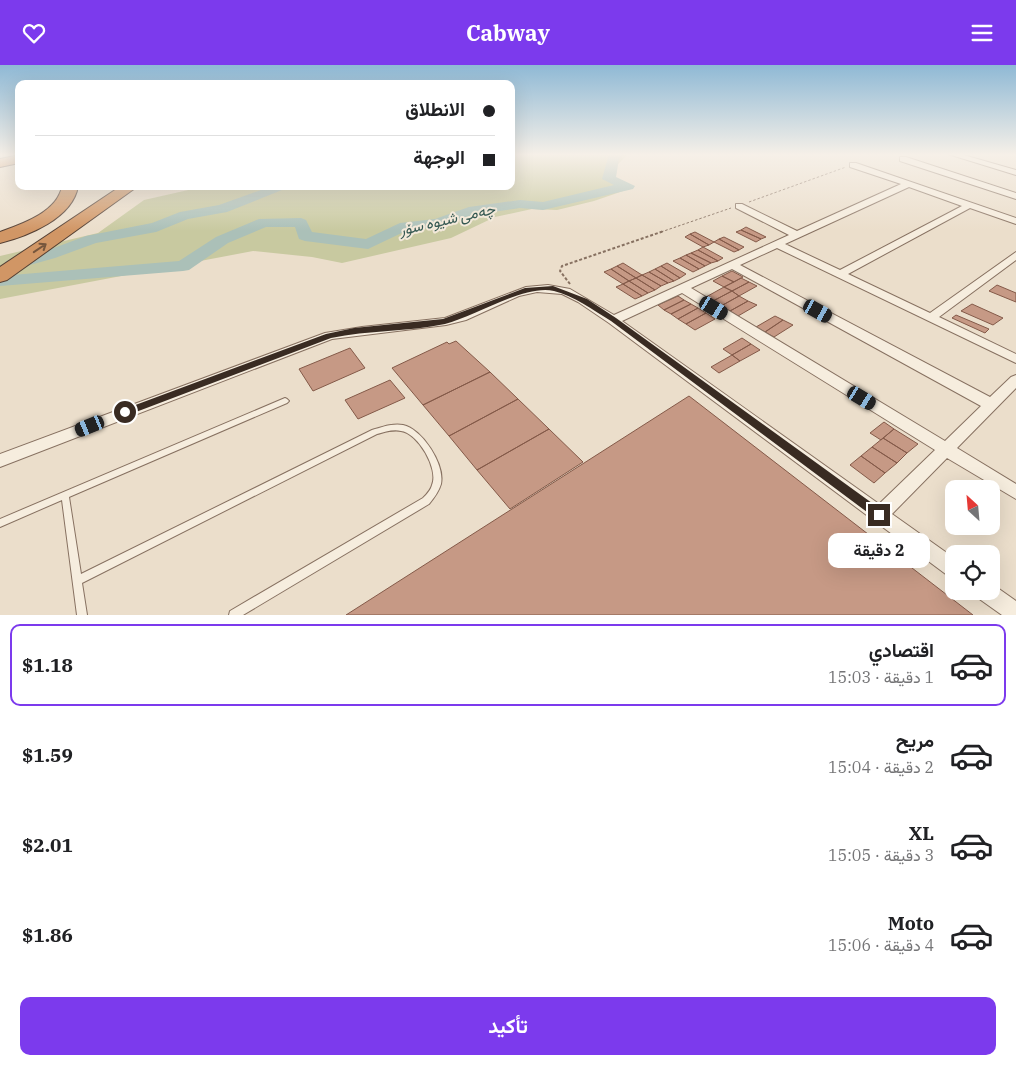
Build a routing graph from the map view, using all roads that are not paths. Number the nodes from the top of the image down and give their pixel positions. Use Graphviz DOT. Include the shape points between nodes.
graph roads {
  1 [pos="895,180"];
  2 [pos="966,180"];
  3 [pos="908,184"];
  4 [pos="69,190"];
  5 [pos="125,190"];
  6 [pos="1016,196"];
  7 [pos="739,205"];
  8 [pos="970,205"];
  9 [pos="1016,221"];
  10 [pos="797,235"];
  11 [pos="0,238"];
  12 [pos="777,244"];
  13 [pos="1016,255"];
  14 [pos="732,265"];
  15 [pos="840,274"];
  16 [pos="0,276"];
  17 [pos="682,288"];
  18 [pos="931,318"];
  19 [pos="613,320"];
  20 [pos="1016,359"];
  21 [pos="1016,380"];
  22 [pos="285,401"];
  23 [pos="990,404"];
  24 [pos="944,449"];
  25 [pos="0,461"];
  26 [pos="1016,492"];
  27 [pos="65,495"];
  28 [pos="879,515"];
  29 [pos="0,523"];
  30 [pos="945,563"];
  31 [pos="77,581"];
  32 [pos="998,600"];
  33 [pos="1016,613"];
  34 [pos="82,615"];
  35 [pos="234,615"];
  1 -- 3 [label="street"];
  2 -- 6 [label="street"];
  3 -- 8 [label="street"];
  3 -- 10 [label="street"];
  4 -- 11 [label="highway" via="67,200 54,211"];
  16 -- 5 [label="highway, one-way"];
  7 -- 10 [label="street"];
  8 -- 9 [label="street"];
  8 -- 15 [label="street"];
  10 -- 12 [label="street"];
  12 -- 14 [label="street"];
  12 -- 15 [label="street"];
  13 -- 18 [label="street"];
  14 -- 17 [label="street"];
  14 -- 23 [label="street"];
  15 -- 18 [label="street"];
  17 -- 19 [label="street"];
  17 -- 24 [label="street"];
  18 -- 20 [label="street"];
  19 -- 25 [label="street" via="558,289 538,288 444,322 329,336"];
  19 -- 28 [label="street"];
  21 -- 23 [label="street"];
  22 -- 27 [label="lane"];
  23 -- 24 [label="street"];
  24 -- 26 [label="street"];
  24 -- 28 [label="street"];
  27 -- 29 [label="lane"];
  27 -- 31 [label="lane"];
  28 -- 30 [label="street"];
  31 -- 34 [label="lane"];
  31 -- 35 [label="lane" via="375,432 395,427 409,430 429,452 438,472 437,486 426,501"];
  32 -- 33 [label="street"];
}
